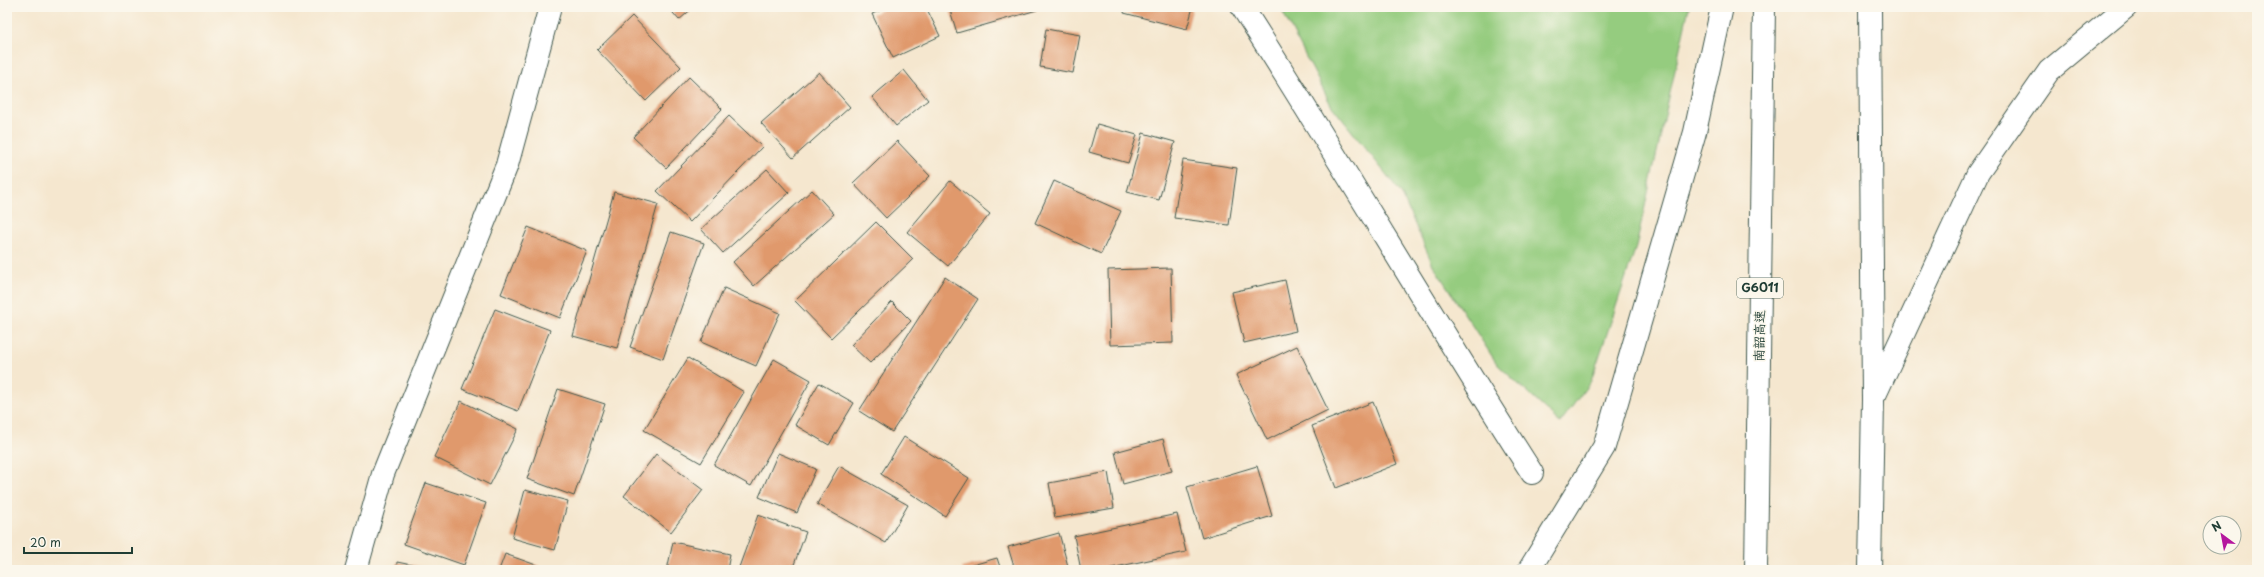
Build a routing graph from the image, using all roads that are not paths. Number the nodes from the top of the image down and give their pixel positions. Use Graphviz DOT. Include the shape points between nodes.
graph roads {
  1 [pos="550,7"];
  2 [pos="1242,7"];
  3 [pos="1722,7"];
  4 [pos="1764,7"];
  5 [pos="1870,7"];
  6 [pos="2126,7"];
  7 [pos="1873,400"];
  8 [pos="1532,473"];
  9 [pos="356,570"];
  10 [pos="1529,570"];
  11 [pos="1756,570"];
  12 [pos="1870,570"];
  1 -- 9 [label="main road" via="507,165 383,474"];
  2 -- 8 [label="main road"];
  3 -- 10 [label="main road" via="1695,132 1604,447"];
  4 -- 11 [label="main road, 南韶高速 / G6011"];
  5 -- 7 [label="main road"];
  6 -- 7 [label="main road" via="2049,71 1978,173"];
  7 -- 12 [label="main road"];
}
